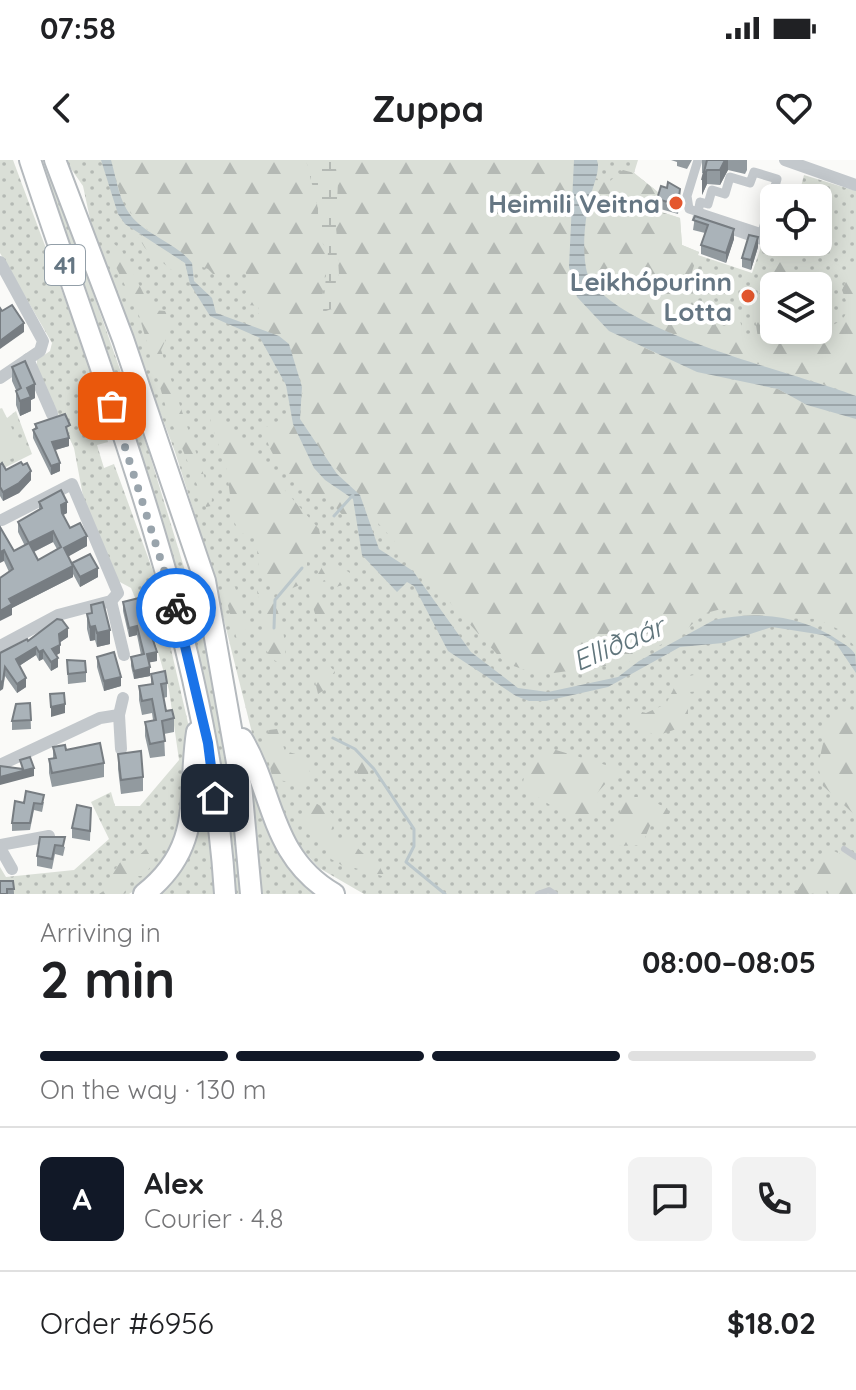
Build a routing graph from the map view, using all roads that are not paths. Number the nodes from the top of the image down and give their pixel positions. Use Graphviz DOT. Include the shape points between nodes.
graph roads {
  1 [pos="30,160"];
  2 [pos="56,160"];
  3 [pos="698,160"];
  4 [pos="785,160"];
  5 [pos="856,185"];
  6 [pos="698,212"];
  7 [pos="0,262"];
  8 [pos="28,359"];
  9 [pos="0,378"];
  10 [pos="52,414"];
  11 [pos="2,520"];
  12 [pos="111,601"];
  13 [pos="0,646"];
  14 [pos="124,655"];
  15 [pos="123,698"];
  16 [pos="200,708"];
  17 [pos="119,715"];
  18 [pos="232,724"];
  19 [pos="121,749"];
  20 [pos="0,765"];
  21 [pos="49,836"];
  22 [pos="0,846"];
  23 [pos="844,849"];
  24 [pos="856,857"];
  25 [pos="12,869"];
  26 [pos="144,894"];
  27 [pos="225,894"];
  28 [pos="251,894"];
  29 [pos="334,894"];
  30 [pos="538,894"];
  31 [pos="555,894"];
  1 -- 16 [label="highway, 41" via="155,544"];
  2 -- 18 [label="highway, 41" via="205,581"];
  3 -- 6 [label="street" via="687,202"];
  4 -- 5 [label="street"];
  6 -- 6 [label="street" via="762,233 777,179 754,172 750,183 730,177 725,194 712,190 708,204 700,202"];
  7 -- 8 [label="street" via="40,332 40,351"];
  8 -- 9 [label="street"];
  8 -- 10 [label="street"];
  11 -- 12 [label="street" via="72,484 118,593"];
  12 -- 13 [label="street" via="58,615"];
  12 -- 14 [label="street"];
  15 -- 17 [label="street"];
  16 -- 26 [label="highway" via="189,826 170,866"];
  16 -- 27 [label="highway, 41"];
  17 -- 19 [label="street"];
  17 -- 20 [label="street" via="100,718"];
  18 -- 28 [label="highway, 41"];
  18 -- 29 [label="highway" via="287,845 314,879"];
  21 -- 22 [label="street"];
  22 -- 25 [label="street"];
  23 -- 24 [label="lane"];
  30 -- 31 [label="lane"];
}
